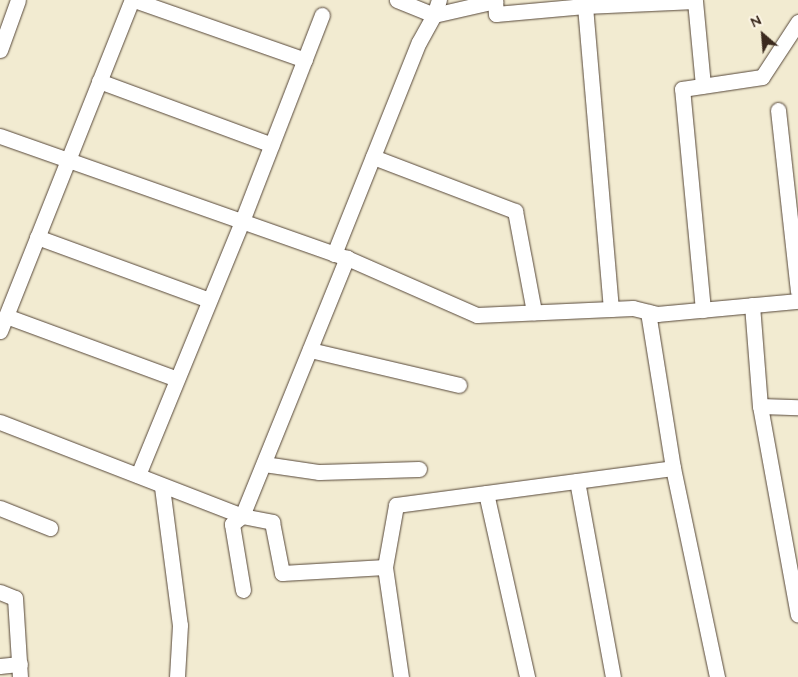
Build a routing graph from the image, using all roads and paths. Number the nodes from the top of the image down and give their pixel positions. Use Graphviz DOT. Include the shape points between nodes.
graph roads {
  1 [pos="18,0"];
  2 [pos="133,0"];
  3 [pos="397,0"];
  4 [pos="439,0"];
  5 [pos="495,0"];
  6 [pos="695,0"];
  7 [pos="585,6"];
  8 [pos="322,14"];
  9 [pos="434,15"];
  10 [pos="798,22"];
  11 [pos="0,50"];
  12 [pos="305,60"];
  13 [pos="99,81"];
  14 [pos="703,86"];
  15 [pos="778,110"];
  16 [pos="0,136"];
  17 [pos="272,145"];
  18 [pos="373,157"];
  19 [pos="67,160"];
  20 [pos="242,221"];
  21 [pos="37,237"];
  22 [pos="341,256"];
  23 [pos="798,291"];
  24 [pos="210,300"];
  25 [pos="798,301"];
  26 [pos="752,305"];
  27 [pos="611,309"];
  28 [pos="703,310"];
  29 [pos="534,312"];
  30 [pos="648,312"];
  31 [pos="6,316"];
  32 [pos="0,331"];
  33 [pos="310,350"];
  34 [pos="177,379"];
  35 [pos="459,385"];
  36 [pos="760,406"];
  37 [pos="798,407"];
  38 [pos="0,422"];
  39 [pos="264,464"];
  40 [pos="673,468"];
  41 [pos="419,469"];
  42 [pos="138,475"];
  43 [pos="577,481"];
  44 [pos="162,487"];
  45 [pos="486,493"];
  46 [pos="0,508"];
  47 [pos="242,516"];
  48 [pos="50,528"];
  49 [pos="385,567"];
  50 [pos="243,590"];
  51 [pos="0,592"];
  52 [pos="798,615"];
  53 [pos="0,666"];
  54 [pos="20,671"];
  55 [pos="177,677"];
  56 [pos="401,677"];
  57 [pos="527,677"];
  58 [pos="613,677"];
  59 [pos="717,677"];
  1 -- 11 [label="street"];
  2 -- 12 [label="street"];
  2 -- 13 [label="street"];
  3 -- 9 [label="street"];
  4 -- 9 [label="street"];
  5 -- 7 [label="street" via="496,14"];
  5 -- 9 [label="street"];
  6 -- 7 [label="street"];
  6 -- 14 [label="street"];
  7 -- 27 [label="street"];
  8 -- 12 [label="street"];
  9 -- 18 [label="street"];
  10 -- 14 [label="street" via="762,76"];
  12 -- 17 [label="street"];
  13 -- 17 [label="street"];
  13 -- 19 [label="street"];
  14 -- 28 [label="street" via="682,89"];
  15 -- 23 [label="street"];
  16 -- 19 [label="street"];
  17 -- 20 [label="street"];
  18 -- 22 [label="street"];
  18 -- 29 [label="street" via="515,211"];
  19 -- 20 [label="street"];
  19 -- 21 [label="street"];
  20 -- 22 [label="street"];
  20 -- 24 [label="street"];
  21 -- 24 [label="street"];
  21 -- 31 [label="street"];
  22 -- 29 [label="street" via="478,315"];
  22 -- 33 [label="street"];
  24 -- 34 [label="street"];
  25 -- 26 [label="street"];
  26 -- 28 [label="street"];
  26 -- 36 [label="street"];
  27 -- 29 [label="street"];
  27 -- 30 [label="street" via="633,308"];
  28 -- 30 [label="street"];
  30 -- 40 [label="street"];
  31 -- 32 [label="street"];
  31 -- 34 [label="street"];
  33 -- 35 [label="street"];
  33 -- 39 [label="street"];
  34 -- 42 [label="street"];
  36 -- 37 [label="street"];
  36 -- 52 [label="street"];
  38 -- 42 [label="street"];
  39 -- 41 [label="street" via="320,472"];
  39 -- 47 [label="street"];
  40 -- 43 [label="street"];
  40 -- 59 [label="street"];
  42 -- 44 [label="street"];
  43 -- 45 [label="street"];
  43 -- 58 [label="street"];
  44 -- 47 [label="street"];
  44 -- 55 [label="street" via="180,625"];
  45 -- 49 [label="street" via="396,505"];
  45 -- 57 [label="street"];
  46 -- 48 [label="street"];
  47 -- 49 [label="street" via="272,522 282,573"];
  47 -- 50 [label="street" via="232,524"];
  49 -- 56 [label="street"];
  51 -- 54 [label="street" via="15,598"];
  53 -- 54 [label="street"];
}
